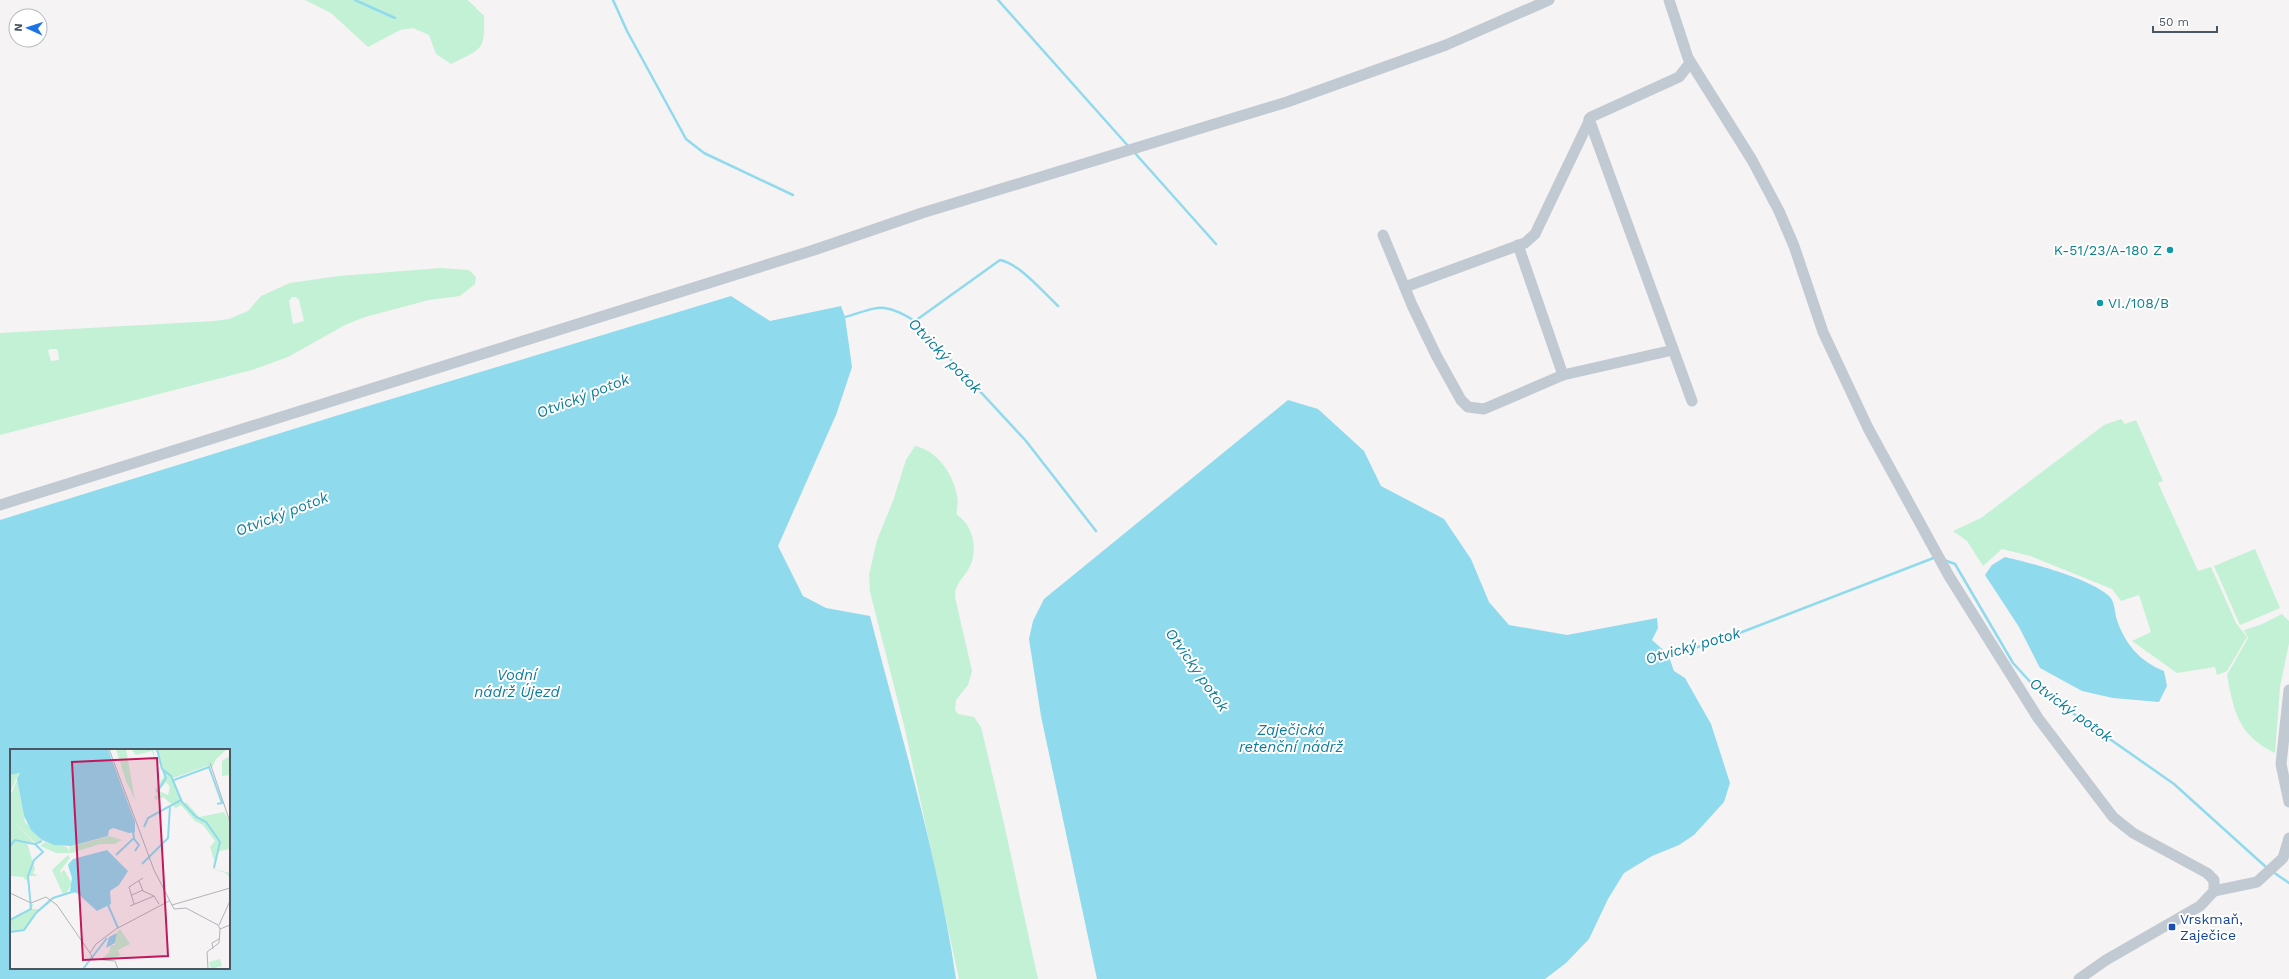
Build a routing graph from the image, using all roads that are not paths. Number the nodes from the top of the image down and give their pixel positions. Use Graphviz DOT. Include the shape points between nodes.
graph roads {
  1 [pos="1549,0"];
  2 [pos="1669,0"];
  3 [pos="1690,63"];
  4 [pos="1589,119"];
  5 [pos="1383,235"];
  6 [pos="1518,245"];
  7 [pos="1405,287"];
  8 [pos="1673,350"];
  9 [pos="1563,375"];
  10 [pos="1692,401"];
  11 [pos="0,504"];
  12 [pos="2289,690"];
  13 [pos="2289,802"];
  14 [pos="2289,838"];
  15 [pos="2214,891"];
  16 [pos="2079,979"];
  1 -- 11 [label="street" via="1446,45 1287,102 922,213 814,250"];
  2 -- 3 [label="street"];
  3 -- 4 [label="street" via="1679,76"];
  3 -- 15 [label="street" via="1752,160 1774,200 1794,246 1823,332 1868,428 1942,564 2038,718 2113,817 2133,833 2207,873 2214,880"];
  4 -- 6 [label="street" via="1535,234 1525,243"];
  4 -- 8 [label="street"];
  5 -- 7 [label="street"];
  6 -- 7 [label="street"];
  6 -- 9 [label="street"];
  7 -- 9 [label="street" via="1436,355 1461,400 1468,407 1484,409"];
  8 -- 9 [label="street"];
  8 -- 10 [label="street"];
  12 -- 13 [label="street" via="2281,764"];
  14 -- 15 [label="street" via="2283,858 2257,882"];
  15 -- 16 [label="street" via="2200,906 2106,960"];
}
